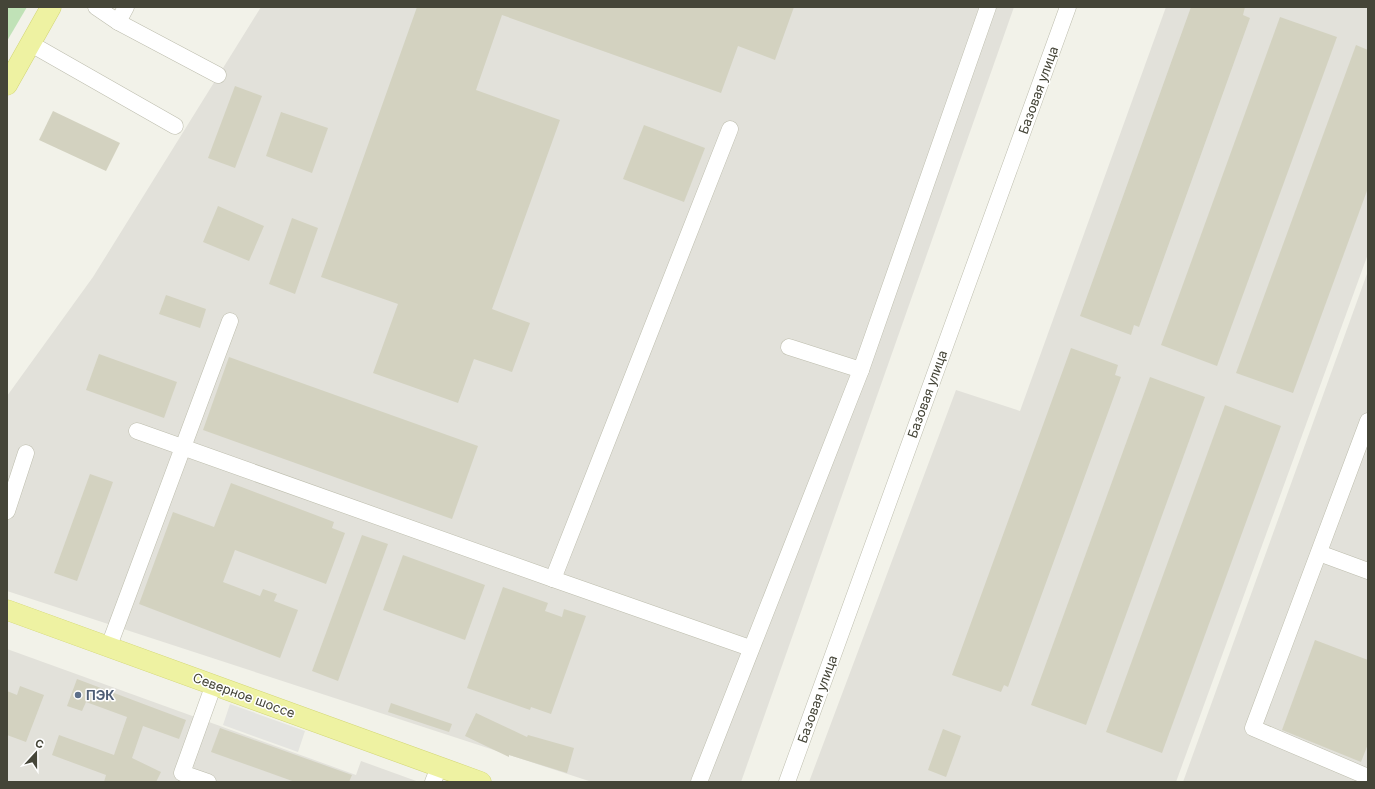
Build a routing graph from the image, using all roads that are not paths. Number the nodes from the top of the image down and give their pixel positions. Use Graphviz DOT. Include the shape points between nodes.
graph roads {
  1 [pos="51,7"];
  2 [pos="96,7"];
  3 [pos="126,7"];
  4 [pos="988,7"];
  5 [pos="1068,7"];
  6 [pos="118,22"];
  7 [pos="31,44"];
  8 [pos="218,75"];
  9 [pos="7,85"];
  10 [pos="175,126"];
  11 [pos="730,129"];
  12 [pos="230,321"];
  13 [pos="789,347"];
  14 [pos="861,370"];
  15 [pos="1368,421"];
  16 [pos="137,431"];
  17 [pos="184,448"];
  18 [pos="26,453"];
  19 [pos="7,511"];
  20 [pos="1319,553"];
  21 [pos="1368,571"];
  22 [pos="553,579"];
  23 [pos="7,610"];
  24 [pos="109,646"];
  25 [pos="750,648"];
  26 [pos="214,684"];
  27 [pos="436,774"];
  28 [pos="180,777"];
  29 [pos="1368,777"];
  30 [pos="208,782"];
  31 [pos="481,782"];
  32 [pos="699,782"];
  33 [pos="787,782"];
  1 -- 7 [label="main road"];
  2 -- 6 [label="street"];
  3 -- 6 [label="street"];
  4 -- 14 [label="street"];
  5 -- 33 [label="street, Базовая улица"];
  6 -- 8 [label="street"];
  7 -- 9 [label="main road"];
  7 -- 10 [label="street"];
  11 -- 22 [label="street"];
  12 -- 17 [label="street"];
  13 -- 14 [label="street"];
  14 -- 25 [label="street"];
  15 -- 20 [label="street"];
  16 -- 17 [label="street"];
  17 -- 22 [label="street"];
  17 -- 24 [label="street"];
  18 -- 19 [label="street"];
  20 -- 21 [label="street"];
  20 -- 29 [label="street" via="1253,728"];
  22 -- 25 [label="street"];
  23 -- 24 [label="main road, Северное шоссе"];
  24 -- 26 [label="main road, Северное шоссе"];
  25 -- 32 [label="street"];
  26 -- 27 [label="main road, Северное шоссе"];
  26 -- 28 [label="street"];
  27 -- 31 [label="main road, Северное шоссе"];
  28 -- 30 [label="street"];
}
